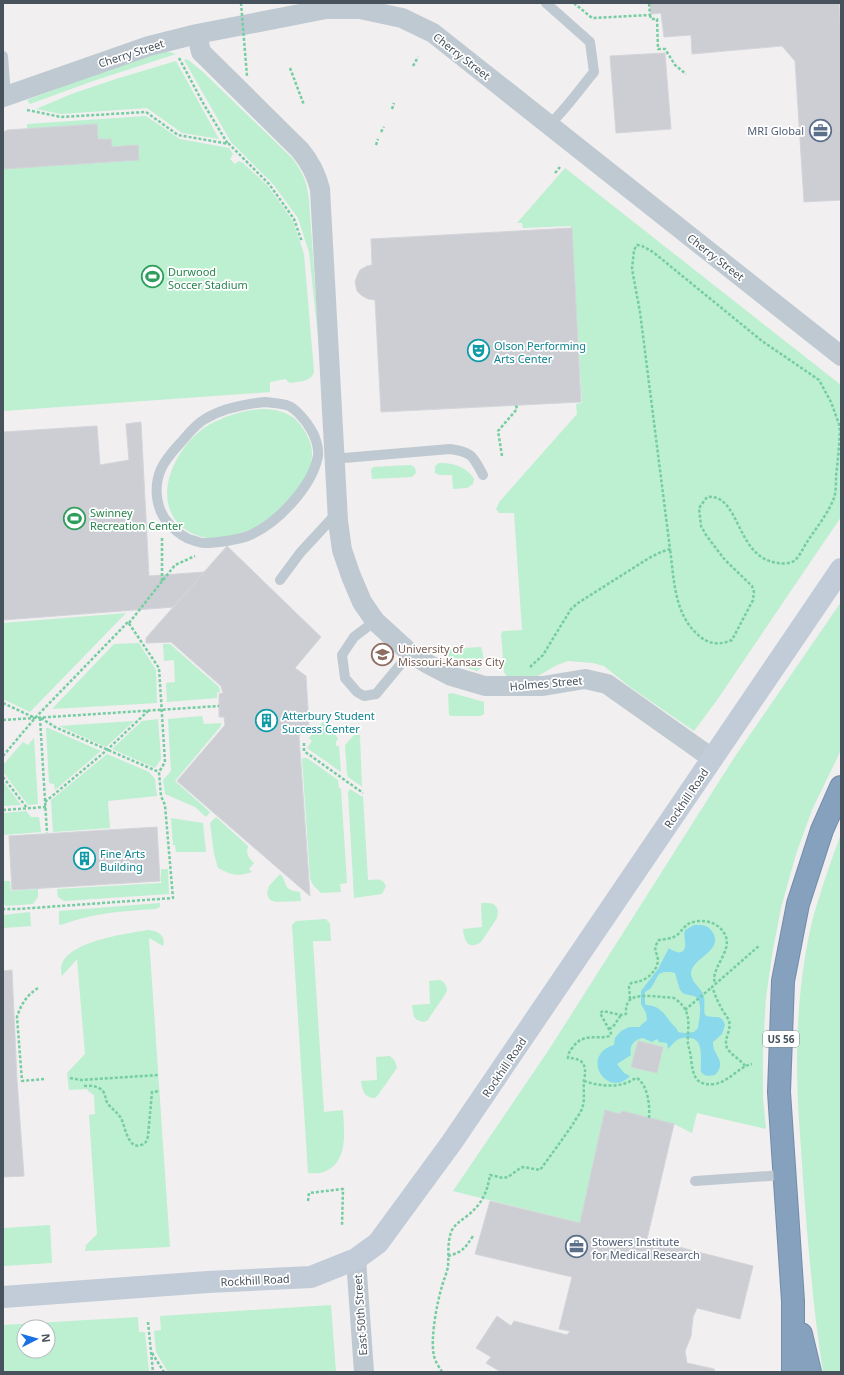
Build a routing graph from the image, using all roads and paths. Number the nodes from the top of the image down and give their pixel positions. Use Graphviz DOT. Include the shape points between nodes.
graph roads {
  1 [pos="241,3"];
  2 [pos="546,3"];
  3 [pos="574,3"];
  4 [pos="649,3"];
  5 [pos="281,10"];
  6 [pos="650,15"];
  7 [pos="197,34"];
  8 [pos="3,56"];
  9 [pos="178,57"];
  10 [pos="418,57"];
  11 [pos="413,66"];
  12 [pos="290,68"];
  13 [pos="686,74"];
  14 [pos="246,76"];
  15 [pos="4,97"];
  16 [pos="394,103"];
  17 [pos="304,105"];
  18 [pos="392,109"];
  19 [pos="26,110"];
  20 [pos="549,125"];
  21 [pos="384,127"];
  22 [pos="381,132"];
  23 [pos="378,139"];
  24 [pos="228,144"];
  25 [pos="376,145"];
  26 [pos="560,167"];
  27 [pos="555,173"];
  28 [pos="303,245"];
  29 [pos="841,356"];
  30 [pos="516,405"];
  31 [pos="502,456"];
  32 [pos="326,457"];
  33 [pos="483,475"];
  34 [pos="338,512"];
  35 [pos="162,518"];
  36 [pos="670,550"];
  37 [pos="176,566"];
  38 [pos="841,569"];
  39 [pos="280,580"];
  40 [pos="162,583"];
  41 [pos="375,621"];
  42 [pos="129,623"];
  43 [pos="410,653"];
  44 [pos="524,669"];
  45 [pos="3,703"];
  46 [pos="219,706"];
  47 [pos="148,710"];
  48 [pos="162,710"];
  49 [pos="35,718"];
  50 [pos="40,718"];
  51 [pos="3,720"];
  52 [pos="304,743"];
  53 [pos="107,750"];
  54 [pos="3,756"];
  55 [pos="713,759"];
  56 [pos="159,772"];
  57 [pos="3,777"];
  58 [pos="841,787"];
  59 [pos="363,793"];
  60 [pos="45,802"];
  61 [pos="46,807"];
  62 [pos="27,808"];
  63 [pos="3,810"];
  64 [pos="47,834"];
  65 [pos="3,909"];
  66 [pos="760,945"];
  67 [pos="715,984"];
  68 [pos="712,987"];
  69 [pos="38,988"];
  70 [pos="630,999"];
  71 [pos="685,1010"];
  72 [pos="621,1015"];
  73 [pos="609,1029"];
  74 [pos="752,1064"];
  75 [pos="745,1066"];
  76 [pos="159,1075"];
  77 [pos="70,1078"];
  78 [pos="44,1079"];
  79 [pos="584,1081"];
  80 [pos="84,1086"];
  81 [pos="160,1091"];
  82 [pos="649,1118"];
  83 [pos="784,1175"];
  84 [pos="695,1181"];
  85 [pos="308,1201"];
  86 [pos="342,1226"];
  87 [pos="473,1236"];
  88 [pos="448,1256"];
  89 [pos="356,1259"];
  90 [pos="3,1297"];
  91 [pos="792,1301"];
  92 [pos="148,1322"];
  93 [pos="151,1350"];
  94 [pos="153,1372"];
  95 [pos="164,1372"];
  96 [pos="364,1372"];
  97 [pos="442,1372"];
  98 [pos="793,1372"];
  99 [pos="810,1372"];
  1 -- 14 [label="path, bridge"];
  2 -- 20 [label="lane" via="590,42 594,72"];
  3 -- 6 [label="path" via="592,18"];
  4 -- 6 [label="path"];
  5 -- 7 [label="street, Cherry Street"];
  5 -- 20 [label="street, Cherry Street" via="360,9 402,18 433,33"];
  6 -- 13 [label="path" via="650,19 656,19 658,49 665,49 675,65"];
  7 -- 15 [label="street, Cherry Street" via="148,46"];
  7 -- 32 [label="street" via="201,52 300,150 317,175 321,196 332,382"];
  8 -- 15 [label="lane"];
  9 -- 24 [label="path"];
  10 -- 11 [label="path"];
  12 -- 17 [label="path"];
  16 -- 18 [label="path"];
  19 -- 24 [label="path" via="61,117 146,112 178,134"];
  20 -- 29 [label="street, Cherry Street"];
  21 -- 22 [label="path"];
  23 -- 25 [label="path"];
  24 -- 28 [label="path" via="269,184 294,219"];
  26 -- 27 [label="path"];
  30 -- 31 [label="path" via="517,409 498,431"];
  32 -- 33 [label="lane" via="450,449 465,451 475,460"];
  32 -- 34 [label="street"];
  32 -- 35 [label="lane" via="297,498 267,525 248,536 202,543 188,539"];
  32 -- 35 [label="lane" via="306,421 289,406 265,402 241,405 223,411 204,420 195,428 169,456 161,469 157,500"];
  34 -- 39 [label="lane" via="300,553"];
  34 -- 41 [label="street" via="342,550 350,576 362,602"];
  35 -- 40 [label="path"];
  36 -- 36 [label="path" via="640,312 632,269 637,245 653,252 762,341 819,380 831,402 840,431 835,496 795,561 786,564 775,563 761,556 746,542 728,505 720,499 713,496 706,498 699,508 701,526 706,534 725,560 752,586 754,592 753,600 732,640 719,644 708,642 700,638 686,622 675,588"];
  36 -- 44 [label="path" via="649,558 578,603 571,609 543,655 531,667"];
  37 -- 40 [label="path"];
  38 -- 55 [label="main road, Rockhill Road"];
  40 -- 42 [label="path"];
  41 -- 43 [label="street"];
  41 -- 43 [label="lane" via="354,637 342,655 345,678 357,692 364,696 376,694"];
  42 -- 48 [label="path" via="159,668"];
  42 -- 49 [label="path"];
  43 -- 55 [label="street, Holmes Street" via="451,676 485,686 543,686 585,679 607,684"];
  45 -- 49 [label="path"];
  46 -- 48 [label="path"];
  47 -- 48 [label="path"];
  47 -- 50 [label="path"];
  47 -- 53 [label="path"];
  48 -- 56 [label="path" via="165,762"];
  49 -- 50 [label="path"];
  49 -- 51 [label="path"];
  49 -- 54 [label="path"];
  50 -- 53 [label="path"];
  50 -- 60 [label="path"];
  52 -- 59 [label="path" via="304,751"];
  53 -- 56 [label="path"];
  53 -- 60 [label="path"];
  55 -- 89 [label="main road, Rockhill Road" via="452,1142 378,1243"];
  56 -- 65 [label="path" via="161,796 165,805 174,898"];
  57 -- 62 [label="path"];
  58 -- 83 [label="highway, US 56" via="822,830 798,904 783,981 778,1092"];
  60 -- 61 [label="path"];
  61 -- 62 [label="path"];
  61 -- 64 [label="path"];
  62 -- 63 [label="path"];
  66 -- 67 [label="path"];
  67 -- 68 [label="path"];
  67 -- 70 [label="path" via="717,968 727,946 723,931 715,924 690,922 676,936 659,940 655,951 658,961 655,969 644,980 631,984"];
  68 -- 71 [label="path"];
  68 -- 75 [label="path" via="720,1007 729,1020 727,1047"];
  69 -- 78 [label="path" via="27,996 17,1017 22,1081"];
  70 -- 71 [label="path" via="636,996 674,998"];
  70 -- 72 [label="path" via="625,1006 626,1014"];
  71 -- 75 [label="path" via="688,1015 688,1044 693,1073 698,1081 715,1084 724,1081"];
  72 -- 73 [label="path"];
  72 -- 73 [label="path" via="603,1011 600,1013"];
  73 -- 79 [label="path" via="610,1036 594,1036 579,1040 568,1053 568,1058 575,1058 586,1068"];
  74 -- 75 [label="path"];
  76 -- 77 [label="path" via="81,1080"];
  79 -- 82 [label="path" via="598,1085 618,1085 637,1078 646,1091"];
  79 -- 88 [label="path" via="583,1105 540,1170 523,1167 508,1177 490,1175 488,1188 480,1204 456,1223 451,1232"];
  80 -- 81 [label="path" via="90,1085 105,1094 107,1103 121,1119 130,1140 138,1146 146,1142 148,1136 152,1092"];
  83 -- 84 [label="lane"];
  83 -- 91 [label="highway, US 56"];
  85 -- 86 [label="path" via="309,1193 343,1189"];
  87 -- 88 [label="path" via="461,1251"];
  88 -- 97 [label="path" via="433,1340 434,1355"];
  89 -- 90 [label="main road, Rockhill Road" via="311,1276"];
  89 -- 96 [label="street, East 50th Street"];
  91 -- 98 [label="highway, US 56"];
  91 -- 99 [label="highway, US 56"];
  92 -- 93 [label="path"];
  93 -- 94 [label="path"];
  93 -- 95 [label="path"];
}
